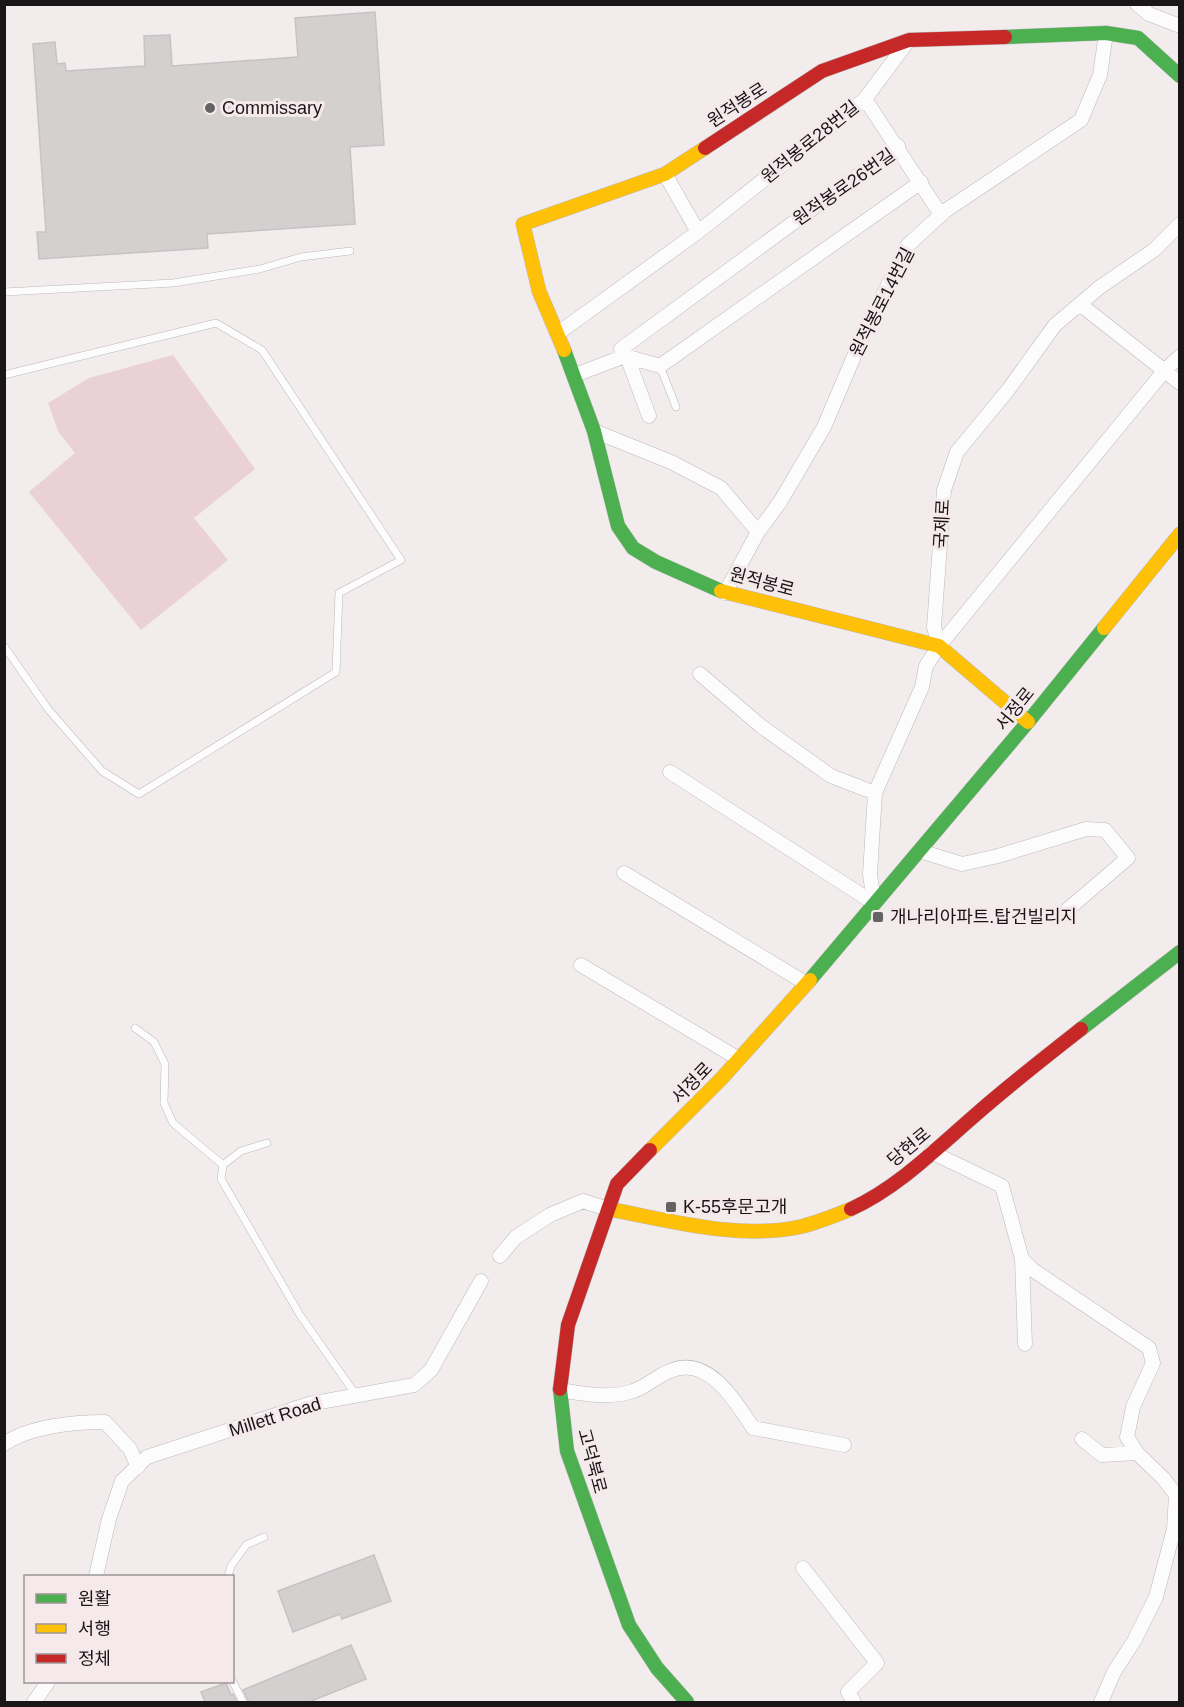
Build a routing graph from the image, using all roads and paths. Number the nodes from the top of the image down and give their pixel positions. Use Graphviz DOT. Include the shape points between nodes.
graph roads {
  1 [pos="1137,4"];
  2 [pos="1179,26"];
  3 [pos="1106,33"];
  4 [pos="909,40"];
  5 [pos="1179,76"];
  6 [pos="865,99"];
  7 [pos="898,146"];
  8 [pos="665,174"];
  9 [pos="921,182"];
  10 [pos="941,215"];
  11 [pos="1179,224"];
  12 [pos="698,232"];
  13 [pos="350,250"];
  14 [pos="4,292"];
  15 [pos="1081,305"];
  16 [pos="557,334"];
  17 [pos="625,356"];
  18 [pos="1179,356"];
  19 [pos="660,366"];
  20 [pos="1165,370"];
  21 [pos="4,375"];
  22 [pos="575,375"];
  23 [pos="1179,383"];
  24 [pos="676,407"];
  25 [pos="649,416"];
  26 [pos="594,431"];
  27 [pos="758,532"];
  28 [pos="1179,534"];
  29 [pos="725,592"];
  30 [pos="4,646"];
  31 [pos="939,646"];
  32 [pos="700,674"];
  33 [pos="1028,722"];
  34 [pos="670,772"];
  35 [pos="874,793"];
  36 [pos="920,851"];
  37 [pos="624,873"];
  38 [pos="874,903"];
  39 [pos="1067,910"];
  40 [pos="1179,952"];
  41 [pos="580,965"];
  42 [pos="807,984"];
  43 [pos="135,1028"];
  44 [pos="739,1059"];
  45 [pos="267,1143"];
  46 [pos="931,1152"];
  47 [pos="223,1165"];
  48 [pos="608,1209"];
  49 [pos="500,1256"];
  50 [pos="1022,1259"];
  51 [pos="481,1281"];
  52 [pos="1025,1344"];
  53 [pos="560,1390"];
  54 [pos="356,1395"];
  55 [pos="1082,1439"];
  56 [pos="4,1444"];
  57 [pos="844,1445"];
  58 [pos="1137,1453"];
  59 [pos="138,1467"];
  60 [pos="264,1537"];
  61 [pos="803,1568"];
  62 [pos="96,1575"];
  63 [pos="228,1575"];
  64 [pos="47,1683"];
  65 [pos="234,1683"];
  66 [pos="34,1702"];
  67 [pos="243,1702"];
  68 [pos="687,1702"];
  69 [pos="854,1702"];
  70 [pos="1101,1702"];
  1 -- 2 [label="street" via="1149,14"];
  3 -- 4 [label="street, 원적봉로"];
  3 -- 5 [label="street, 원적봉로" via="1137,38"];
  3 -- 10 [label="street, 원적봉로14번길" via="1100,75 1081,120"];
  4 -- 6 [label="street, 원적봉로28번길"];
  4 -- 8 [label="street, 원적봉로" via="822,71"];
  6 -- 7 [label="street"];
  6 -- 12 [label="street, 원적봉로28번길"];
  7 -- 9 [label="street, 원적봉로26번길"];
  7 -- 17 [label="street, 원적봉로26번길" via="621,349"];
  8 -- 12 [label="street"];
  8 -- 16 [label="street, 원적봉로" via="523,224 539,291"];
  9 -- 10 [label="street, 원적봉로26번길"];
  9 -- 19 [label="street"];
  10 -- 27 [label="street, 원적봉로14번길" via="908,245 863,335 824,427"];
  11 -- 15 [label="street, 국제로" via="1154,249"];
  12 -- 16 [label="street, 원적봉로28번길"];
  13 -- 14 [label="lane" via="173,283"];
  15 -- 20 [label="street"];
  15 -- 31 [label="street, 국제로" via="1054,325 957,452 944,490 934,627"];
  16 -- 22 [label="street, 원적봉로"];
  17 -- 19 [label="street"];
  17 -- 22 [label="street"];
  17 -- 25 [label="street"];
  18 -- 20 [label="street"];
  19 -- 24 [label="lane"];
  20 -- 23 [label="street"];
  20 -- 31 [label="street"];
  21 -- 30 [label="lane" via="216,323 262,350 401,560 339,593 336,672 140,794 102,771 48,709"];
  22 -- 26 [label="street, 원적봉로"];
  26 -- 27 [label="street" via="671,462 720,488"];
  26 -- 29 [label="street, 원적봉로" via="618,526 633,548"];
  27 -- 29 [label="street, 원적봉로14번길"];
  28 -- 33 [label="street, 서정로"];
  29 -- 31 [label="street, 원적봉로"];
  31 -- 33 [label="street, 원적봉로"];
  31 -- 35 [label="street" via="926,666 922,687"];
  32 -- 35 [label="street" via="762,727 831,776"];
  33 -- 36 [label="street, 서정로"];
  34 -- 38 [label="street"];
  35 -- 38 [label="street" via="870,874"];
  36 -- 38 [label="street, 서정로"];
  36 -- 39 [label="street" via="962,864 1086,829 1104,830 1128,858"];
  37 -- 42 [label="street"];
  38 -- 42 [label="street, 서정로"];
  40 -- 46 [label="street, 당현로"];
  41 -- 44 [label="street"];
  42 -- 44 [label="street, 서정로"];
  43 -- 47 [label="lane" via="154,1042 165,1064 164,1103 173,1123"];
  44 -- 48 [label="street, 서정로" via="617,1184"];
  45 -- 47 [label="lane" via="241,1150"];
  46 -- 48 [label="street, 당현로" via="876,1197 839,1215 798,1227 758,1231 699,1227"];
  46 -- 50 [label="street" via="1002,1186"];
  47 -- 54 [label="lane" via="220,1179 300,1315"];
  48 -- 49 [label="street" via="583,1202 550,1215 516,1237"];
  48 -- 53 [label="street, 고덕북로" via="568,1325"];
  50 -- 52 [label="street"];
  50 -- 58 [label="street" via="1149,1348 1153,1362 1133,1407 1127,1437"];
  51 -- 54 [label="street, Millett Road" via="431,1370 414,1385"];
  53 -- 57 [label="street" via="596,1396 633,1391 672,1369 693,1367 730,1393 753,1428"];
  53 -- 68 [label="street, 고덕북로" via="567,1451 628,1625 657,1668"];
  54 -- 59 [label="street, Millett Road" via="309,1404 147,1458"];
  55 -- 58 [label="street" via="1101,1455"];
  56 -- 59 [label="street" via="38,1430 78,1422 105,1422 130,1449"];
  58 -- 70 [label="street" via="1176,1495 1174,1529 1156,1597"];
  59 -- 62 [label="street, Millett Road" via="122,1481"];
  60 -- 63 [label="lane" via="246,1545"];
  61 -- 69 [label="street" via="877,1663 848,1692"];
  64 -- 66 [label="street"];
  65 -- 67 [label="lane"];
}
